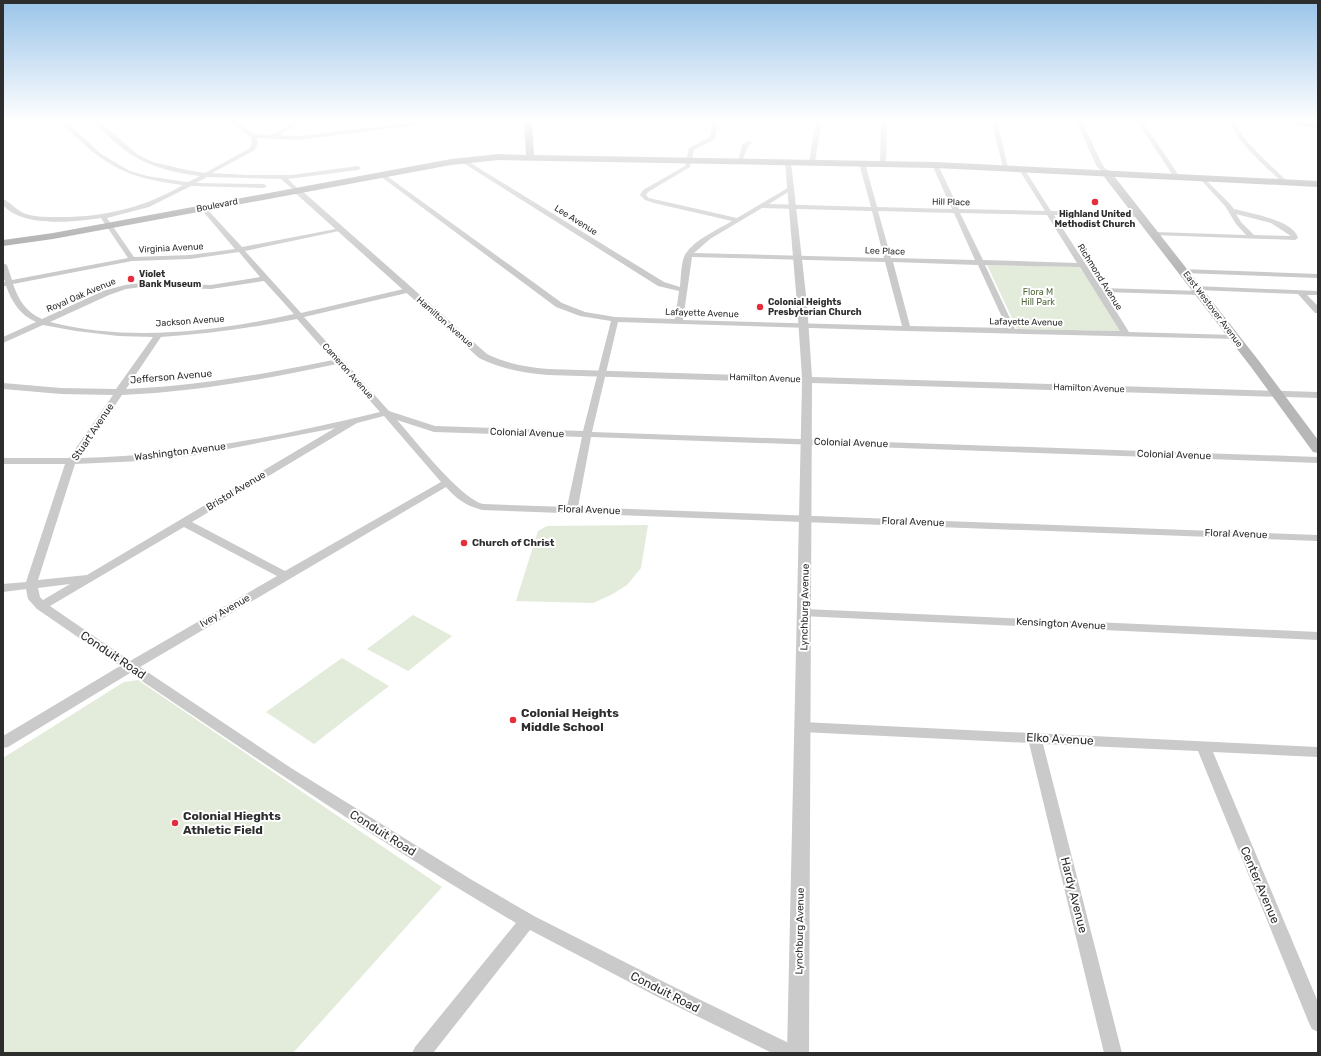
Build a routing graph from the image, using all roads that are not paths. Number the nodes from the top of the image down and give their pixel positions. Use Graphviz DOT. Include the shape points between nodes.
graph roads {
  1 [pos="120,169"];
  2 [pos="175,169"];
  3 [pos="215,169"];
  4 [pos="347,169"];
  5 [pos="413,169"];
  6 [pos="477,169"];
  7 [pos="685,169"];
  8 [pos="789,169"];
  9 [pos="864,169"];
  10 [pos="938,169"];
  11 [pos="1022,169"];
  12 [pos="1048,169"];
  13 [pos="1103,169"];
  14 [pos="1172,169"];
  15 [pos="1273,169"];
  16 [pos="1105,172"];
  17 [pos="206,174"];
  18 [pos="382,175"];
  19 [pos="1176,176"];
  20 [pos="283,177"];
  21 [pos="1201,177"];
  22 [pos="1285,182"];
  23 [pos="189,184"];
  24 [pos="1318,184"];
  25 [pos="264,186"];
  26 [pos="791,188"];
  27 [pos="297,191"];
  28 [pos="3,201"];
  29 [pos="761,206"];
  30 [pos="793,207"];
  31 [pos="203,208"];
  32 [pos="874,209"];
  33 [pos="957,210"];
  34 [pos="1232,211"];
  35 [pos="1048,213"];
  36 [pos="1140,215"];
  37 [pos="102,216"];
  38 [pos="738,220"];
  39 [pos="109,226"];
  40 [pos="340,230"];
  41 [pos="1155,234"];
  42 [pos="1252,237"];
  43 [pos="3,243"];
  44 [pos="240,250"];
  45 [pos="688,255"];
  46 [pos="798,258"];
  47 [pos="132,259"];
  48 [pos="889,260"];
  49 [pos="981,263"];
  50 [pos="3,265"];
  51 [pos="1082,265"];
  52 [pos="1184,271"];
  53 [pos="1318,276"];
  54 [pos="266,278"];
  55 [pos="6,284"];
  56 [pos="408,290"];
  57 [pos="683,290"];
  58 [pos="1098,290"];
  59 [pos="1199,291"];
  60 [pos="1300,292"];
  61 [pos="1318,293"];
  62 [pos="1318,311"];
  63 [pos="299,316"];
  64 [pos="614,320"];
  65 [pos="43,322"];
  66 [pos="679,322"];
  67 [pos="804,326"];
  68 [pos="907,329"];
  69 [pos="1012,331"];
  70 [pos="159,334"];
  71 [pos="1126,334"];
  72 [pos="1234,337"];
  73 [pos="3,340"];
  74 [pos="339,361"];
  75 [pos="601,373"];
  76 [pos="806,380"];
  77 [pos="3,386"];
  78 [pos="120,392"];
  79 [pos="1277,394"];
  80 [pos="1318,395"];
  81 [pos="386,413"];
  82 [pos="354,421"];
  83 [pos="434,429"];
  84 [pos="404,434"];
  85 [pos="587,435"];
  86 [pos="807,441"];
  87 [pos="1318,449"];
  88 [pos="1318,460"];
  89 [pos="3,461"];
  90 [pos="72,462"];
  91 [pos="448,482"];
  92 [pos="507,508"];
  93 [pos="572,510"];
  94 [pos="806,518"];
  95 [pos="184,522"];
  96 [pos="1318,538"];
  97 [pos="285,576"];
  98 [pos="90,578"];
  99 [pos="31,584"];
  100 [pos="3,588"];
  101 [pos="42,606"];
  102 [pos="805,613"];
  103 [pos="1318,636"];
  104 [pos="130,666"];
  105 [pos="802,727"];
  106 [pos="1035,738"];
  107 [pos="3,743"];
  108 [pos="1203,746"];
  109 [pos="1318,752"];
  110 [pos="528,921"];
  111 [pos="1318,1023"];
  112 [pos="421,1053"];
  113 [pos="791,1053"];
  114 [pos="798,1053"];
  115 [pos="1113,1053"];
  1 -- 23 [label="street" via="152,179"];
  2 -- 17 [label="street"];
  3 -- 17 [label="street"];
  4 -- 20 [label="street"];
  5 -- 18 [label="main road, Boulevard"];
  6 -- 57 [label="street, Lee Avenue" via="661,284"];
  7 -- 38 [label="street" via="645,191 644,197 656,202"];
  8 -- 26 [label="street, Lynchburg Avenue"];
  9 -- 32 [label="street"];
  10 -- 33 [label="street"];
  11 -- 35 [label="street, Richmond Avenue"];
  12 -- 16 [label="main road, Boulevard"];
  13 -- 16 [label="street"];
  14 -- 19 [label="street"];
  15 -- 22 [label="street"];
  16 -- 19 [label="main road, Boulevard"];
  16 -- 36 [label="main road, East Westover Avenue"];
  17 -- 20 [label="street"];
  17 -- 23 [label="street"];
  18 -- 27 [label="main road, Boulevard"];
  18 -- 64 [label="street, Lafayette Avenue" via="559,305 583,314"];
  19 -- 21 [label="main road, Boulevard"];
  20 -- 27 [label="street, Hamilton Avenue"];
  21 -- 22 [label="main road, Boulevard"];
  21 -- 34 [label="street"];
  22 -- 24 [label="main road, Boulevard"];
  23 -- 25 [label="street"];
  23 -- 37 [label="street" via="151,203"];
  26 -- 29 [label="street"];
  26 -- 30 [label="street, Lynchburg Avenue"];
  27 -- 31 [label="main road, Boulevard"];
  27 -- 40 [label="street, Hamilton Avenue"];
  28 -- 37 [label="street" via="16,213 34,217 64,219"];
  29 -- 30 [label="street, Hill Place"];
  29 -- 38 [label="street"];
  30 -- 32 [label="street, Hill Place"];
  30 -- 46 [label="street, Lynchburg Avenue"];
  31 -- 39 [label="main road, Boulevard"];
  31 -- 44 [label="street, Cameron Avenue"];
  32 -- 33 [label="street, Hill Place"];
  32 -- 48 [label="street"];
  33 -- 35 [label="street, Hill Place"];
  33 -- 49 [label="street"];
  34 -- 42 [label="street" via="1238,223"];
  34 -- 42 [label="street" via="1276,223 1295,236"];
  35 -- 36 [label="street, Hill Place"];
  35 -- 51 [label="street, Richmond Avenue"];
  36 -- 41 [label="main road, East Westover Avenue"];
  37 -- 39 [label="street"];
  38 -- 45 [label="street" via="698,244"];
  39 -- 43 [label="main road, Boulevard"];
  39 -- 47 [label="street"];
  40 -- 44 [label="street, Virginia Avenue"];
  40 -- 56 [label="street, Hamilton Avenue"];
  41 -- 42 [label="street"];
  41 -- 52 [label="main road, East Westover Avenue"];
  44 -- 47 [label="street, Virginia Avenue" via="190,257"];
  44 -- 54 [label="street, Cameron Avenue"];
  45 -- 46 [label="street, Lee Place"];
  45 -- 57 [label="street"];
  46 -- 48 [label="street, Lee Place"];
  46 -- 67 [label="street, Lynchburg Avenue"];
  47 -- 55 [label="street, Virginia Avenue"];
  48 -- 49 [label="street, Lee Place"];
  48 -- 68 [label="street"];
  49 -- 51 [label="street, Lee Place"];
  49 -- 69 [label="street"];
  50 -- 55 [label="street, Jackson Avenue"];
  51 -- 58 [label="street, Richmond Avenue"];
  52 -- 53 [label="street"];
  52 -- 59 [label="main road, East Westover Avenue"];
  54 -- 63 [label="street, Cameron Avenue"];
  54 -- 65 [label="street, Royal Oak Avenue" via="211,286 125,287"];
  55 -- 65 [label="street, Jackson Avenue" via="22,309"];
  56 -- 63 [label="street, Jackson Avenue"];
  56 -- 75 [label="street, Hamilton Avenue" via="483,356 501,366 526,370"];
  57 -- 66 [label="street"];
  58 -- 59 [label="street"];
  58 -- 71 [label="street, Richmond Avenue"];
  59 -- 60 [label="street"];
  59 -- 72 [label="main road, East Westover Avenue"];
  60 -- 61 [label="street"];
  60 -- 62 [label="street"];
  63 -- 70 [label="street, Jackson Avenue" via="224,329"];
  63 -- 74 [label="street, Cameron Avenue"];
  64 -- 66 [label="street, Lafayette Avenue"];
  64 -- 75 [label="street"];
  65 -- 70 [label="street, Jackson Avenue" via="111,334"];
  65 -- 73 [label="street, Royal Oak Avenue"];
  66 -- 67 [label="street, Lafayette Avenue"];
  67 -- 68 [label="street, Lafayette Avenue"];
  67 -- 76 [label="street, Lynchburg Avenue"];
  68 -- 69 [label="street, Lafayette Avenue"];
  69 -- 71 [label="street, Lafayette Avenue"];
  70 -- 78 [label="street, Stuart Avenue"];
  71 -- 72 [label="street, Lafayette Avenue"];
  72 -- 79 [label="main road, East Westover Avenue"];
  74 -- 78 [label="street, Jefferson Avenue" via="220,384"];
  74 -- 81 [label="street, Cameron Avenue"];
  75 -- 76 [label="street, Hamilton Avenue"];
  75 -- 85 [label="street"];
  76 -- 79 [label="street, Hamilton Avenue"];
  76 -- 86 [label="street, Lynchburg Avenue"];
  77 -- 78 [label="street, Jefferson Avenue" via="65,392"];
  78 -- 90 [label="street, Stuart Avenue"];
  79 -- 80 [label="street, Hamilton Avenue"];
  79 -- 87 [label="main road, East Westover Avenue"];
  81 -- 82 [label="street, Bristol Avenue"];
  81 -- 83 [label="street, Colonial Avenue"];
  81 -- 84 [label="street, Cameron Avenue"];
  82 -- 90 [label="street, Washington Avenue" via="223,448 142,458"];
  82 -- 95 [label="street, Bristol Avenue"];
  83 -- 84 [label="street"];
  83 -- 85 [label="street, Colonial Avenue"];
  84 -- 91 [label="street, Cameron Avenue"];
  85 -- 86 [label="street, Colonial Avenue"];
  85 -- 93 [label="street"];
  86 -- 88 [label="street, Colonial Avenue"];
  86 -- 94 [label="street, Lynchburg Avenue"];
  89 -- 90 [label="street, Washington Avenue"];
  90 -- 99 [label="street, Stuart Avenue"];
  91 -- 92 [label="street, Cameron Avenue" via="457,493 472,504"];
  91 -- 97 [label="street, Ivey Avenue"];
  92 -- 93 [label="street, Floral Avenue"];
  93 -- 94 [label="street, Floral Avenue"];
  94 -- 96 [label="street, Floral Avenue"];
  94 -- 102 [label="street, Lynchburg Avenue"];
  95 -- 97 [label="street"];
  95 -- 98 [label="street, Bristol Avenue"];
  97 -- 104 [label="street, Ivey Avenue"];
  98 -- 99 [label="street, Bristol Avenue"];
  98 -- 101 [label="street, Bristol Avenue"];
  99 -- 100 [label="street"];
  99 -- 101 [label="street, Conduit Road" via="34,599"];
  101 -- 104 [label="street, Conduit Road"];
  102 -- 103 [label="street, Kensington Avenue"];
  102 -- 105 [label="street, Lynchburg Avenue"];
  104 -- 107 [label="street, Ivey Avenue"];
  104 -- 110 [label="street, Conduit Road" via="286,772"];
  105 -- 106 [label="street, Elko Avenue"];
  105 -- 114 [label="street, Lynchburg Avenue"];
  106 -- 108 [label="street, Elko Avenue"];
  106 -- 115 [label="street, Hardy Avenue"];
  108 -- 109 [label="street, Elko Avenue"];
  108 -- 111 [label="street, Center Avenue"];
  110 -- 112 [label="street"];
  110 -- 113 [label="street, Conduit Road"];
}
